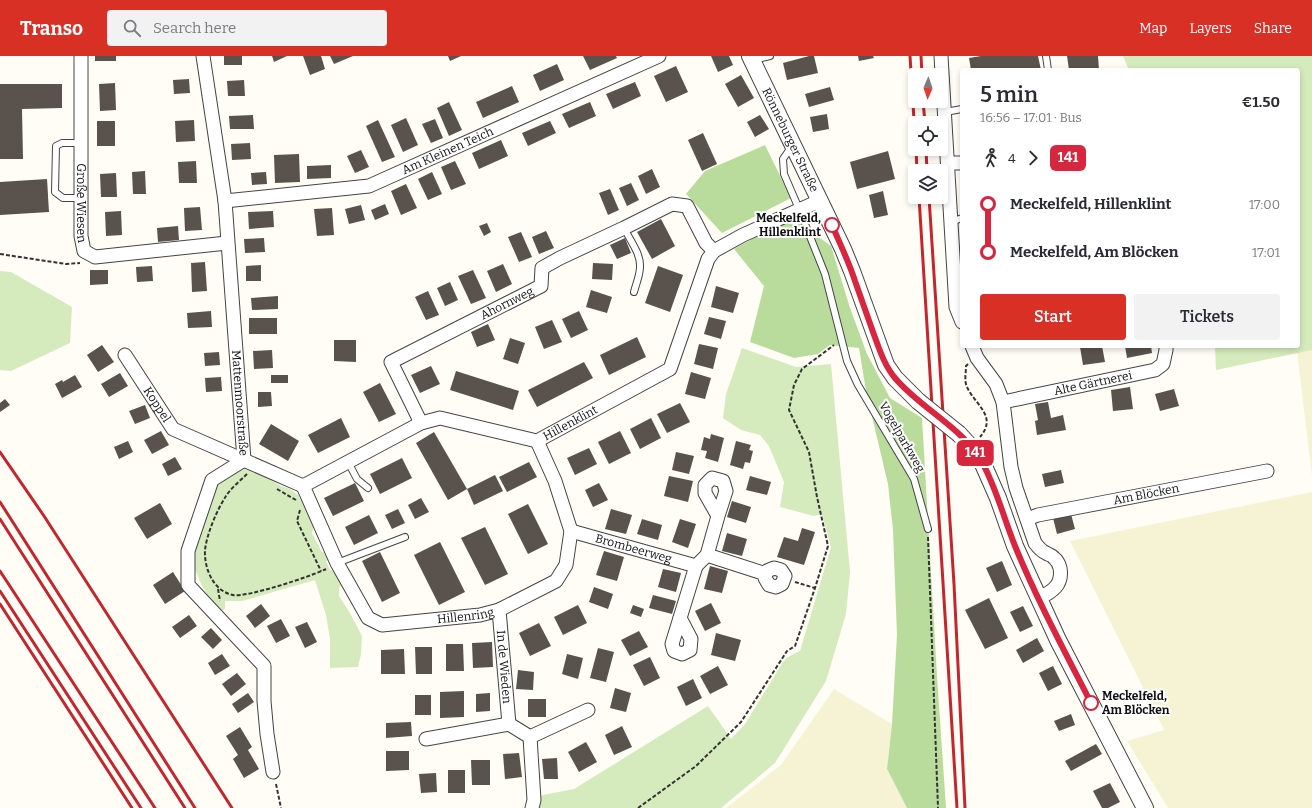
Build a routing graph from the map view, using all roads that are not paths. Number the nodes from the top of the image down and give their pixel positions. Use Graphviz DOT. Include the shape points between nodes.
graph roads {
  1 [pos="81,56"];
  2 [pos="203,56"];
  3 [pos="659,56"];
  4 [pos="770,56"];
  5 [pos="941,56"];
  6 [pos="1046,56"];
  7 [pos="751,58"];
  8 [pos="1048,68"];
  9 [pos="960,109"];
  10 [pos="945,112"];
  11 [pos="81,143"];
  12 [pos="793,145"];
  13 [pos="948,163"];
  14 [pos="960,163"];
  15 [pos="81,198"];
  16 [pos="819,201"];
  17 [pos="225,202"];
  18 [pos="799,209"];
  19 [pos="957,220"];
  20 [pos="624,228"];
  21 [pos="227,243"];
  22 [pos="714,251"];
  23 [pos="634,292"];
  24 [pos="960,317"];
  25 [pos="973,348"];
  26 [pos="1166,348"];
  27 [pos="125,355"];
  28 [pos="1003,402"];
  29 [pos="421,423"];
  30 [pos="537,441"];
  31 [pos="244,460"];
  32 [pos="348,462"];
  33 [pos="1267,471"];
  34 [pos="303,486"];
  35 [pos="368,488"];
  36 [pos="718,516"];
  37 [pos="1027,519"];
  38 [pos="928,529"];
  39 [pos="571,531"];
  40 [pos="405,537"];
  41 [pos="707,555"];
  42 [pos="337,563"];
  43 [pos="696,566"];
  44 [pos="784,579"];
  45 [pos="1039,598"];
  46 [pos="499,610"];
  47 [pos="680,618"];
  48 [pos="588,710"];
  49 [pos="508,724"];
  50 [pos="530,737"];
  51 [pos="426,740"];
  52 [pos="273,772"];
  53 [pos="532,808"];
  54 [pos="1145,808"];
  1 -- 11 [label="street, Große Wiesen"];
  2 -- 17 [label="street, Mattenmoorstraße"];
  3 -- 17 [label="street, Am Kleinen Teich" via="369,186"];
  4 -- 7 [label="lane"];
  5 -- 10 [label="street"];
  6 -- 8 [label="lane"];
  7 -- 12 [label="street, Rönneburger Straße"];
  9 -- 10 [label="lane"];
  10 -- 13 [label="street"];
  11 -- 15 [label="street, Große Wiesen"];
  11 -- 15 [label="lane" via="62,143 56,146 55,192 63,198"];
  12 -- 16 [label="street, Rönneburger Straße"];
  12 -- 18 [label="lane, Vogelparkweg" via="783,159 784,174"];
  13 -- 14 [label="street"];
  13 -- 19 [label="street"];
  15 -- 21 [label="street, Große Wiesen" via="81,236 84,251 95,257"];
  16 -- 18 [label="street"];
  16 -- 45 [label="street, Rönneburger Straße, bridge" via="852,271 886,365 918,401 971,447 983,464 1015,546"];
  17 -- 21 [label="street, Mattenmoorstraße"];
  18 -- 22 [label="street"];
  18 -- 38 [label="lane, Vogelparkweg" via="825,274 847,361 858,385 914,479"];
  19 -- 24 [label="street" via="956,307"];
  20 -- 22 [label="street, Ahornweg" via="672,204 687,206 706,243"];
  20 -- 23 [label="lane" via="640,262"];
  20 -- 29 [label="street, Ahornweg" via="542,268 541,286 391,362"];
  21 -- 31 [label="street, Mattenmoorstraße"];
  22 -- 30 [label="street, Hillenklint" via="708,259 670,369"];
  25 -- 28 [label="street" via="996,384"];
  26 -- 28 [label="street, Alte Gärtnerei" via="1163,364 1155,370"];
  27 -- 31 [label="street, Koppel" via="173,429"];
  28 -- 37 [label="street" via="1011,467"];
  29 -- 30 [label="street, Hillenklint" via="440,418"];
  29 -- 32 [label="street, Hillenklint"];
  30 -- 39 [label="street, Hillenring" via="555,481"];
  31 -- 34 [label="street"];
  31 -- 52 [label="street, Mattenmoorstraße" via="212,480 188,551 188,585 264,666 264,701"];
  32 -- 34 [label="street, Hillenklint"];
  32 -- 35 [label="lane" via="356,479"];
  33 -- 37 [label="street, Am Blöcken"];
  34 -- 42 [label="street, Hillenring"];
  36 -- 41 [label="street"];
  37 -- 45 [label="street" via="1035,543 1040,550 1058,562 1060,571 1060,580 1056,587"];
  39 -- 43 [label="street, Brombeerweg"];
  39 -- 46 [label="street, Hillenring" via="566,565 556,581"];
  40 -- 42 [label="lane"];
  41 -- 43 [label="street"];
  41 -- 44 [label="street" via="766,574 765,578 769,585 776,587 782,584"];
  42 -- 46 [label="street, Hillenring" via="368,618 382,624 480,615"];
  43 -- 47 [label="street"];
  45 -- 54 [label="street, Rönneburger Straße"];
  46 -- 49 [label="street, In de Wieden"];
  48 -- 50 [label="street"];
  49 -- 50 [label="street"];
  49 -- 51 [label="street"];
  50 -- 53 [label="street" via="534,800"];
}
